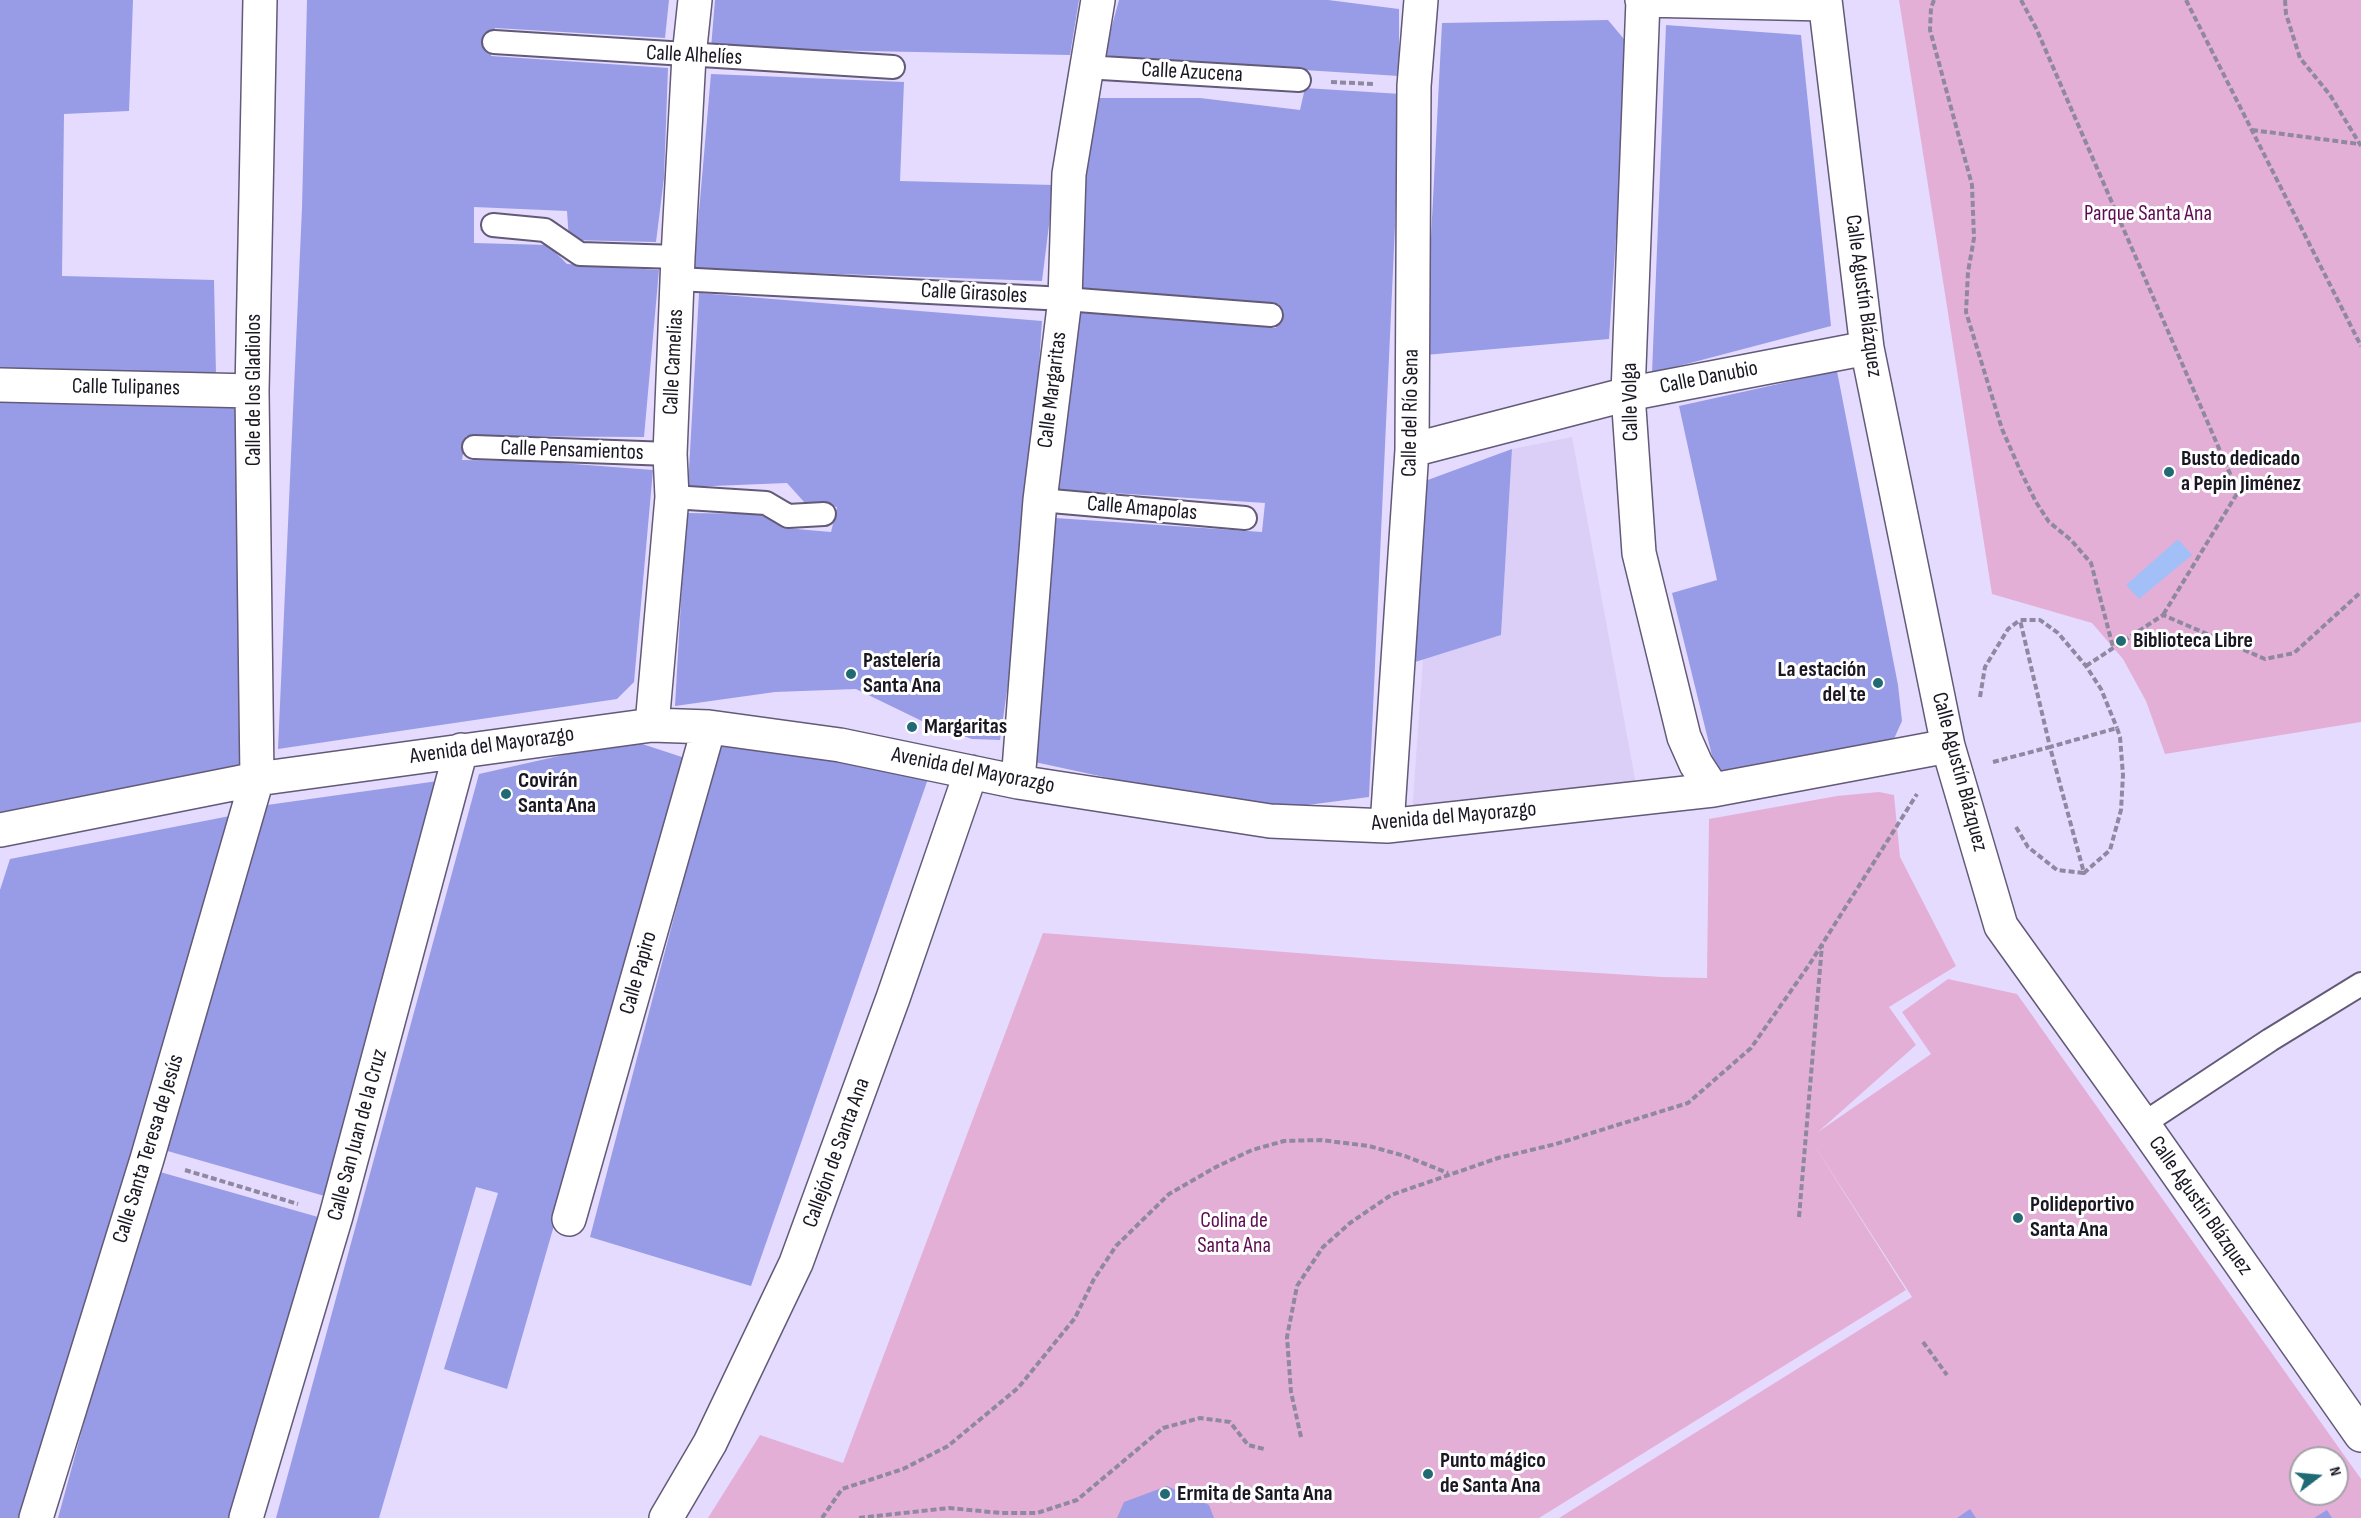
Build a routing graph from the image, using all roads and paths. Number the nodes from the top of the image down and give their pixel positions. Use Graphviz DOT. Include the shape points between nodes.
graph roads {
  1 [pos="260,0"];
  2 [pos="695,0"];
  3 [pos="1098,0"];
  4 [pos="1421,0"];
  5 [pos="1643,0"];
  6 [pos="1934,0"];
  7 [pos="2021,0"];
  8 [pos="2186,0"];
  9 [pos="2285,0"];
  10 [pos="1825,2"];
  11 [pos="494,42"];
  12 [pos="689,56"];
  13 [pos="893,67"];
  14 [pos="1085,67"];
  15 [pos="1299,80"];
  16 [pos="1414,86"];
  17 [pos="2252,130"];
  18 [pos="2360,145"];
  19 [pos="493,225"];
  20 [pos="678,268"];
  21 [pos="1065,299"];
  22 [pos="1271,315"];
  23 [pos="2361,346"];
  24 [pos="1868,348"];
  25 [pos="0,385"];
  26 [pos="252,392"];
  27 [pos="1628,394"];
  28 [pos="474,447"];
  29 [pos="1412,450"];
  30 [pos="669,454"];
  31 [pos="672,497"];
  32 [pos="1040,500"];
  33 [pos="824,514"];
  34 [pos="1245,518"];
  35 [pos="2361,592"];
  36 [pos="2163,615"];
  37 [pos="2020,620"];
  38 [pos="2113,647"];
  39 [pos="2086,666"];
  40 [pos="1980,700"];
  41 [pos="652,724"];
  42 [pos="709,728"];
  43 [pos="2117,728"];
  44 [pos="2050,747"];
  45 [pos="461,750"];
  46 [pos="1952,759"];
  47 [pos="971,772"];
  48 [pos="257,779"];
  49 [pos="1018,782"];
  50 [pos="1713,790"];
  51 [pos="2011,819"];
  52 [pos="1387,826"];
  53 [pos="0,830"];
  54 [pos="2084,873"];
  55 [pos="1822,944"];
  56 [pos="2361,984"];
  57 [pos="2143,1124"];
  58 [pos="147,1158"];
  59 [pos="1449,1173"];
  60 [pos="336,1216"];
  61 [pos="1799,1217"];
  62 [pos="569,1219"];
  63 [pos="1923,1342"];
  64 [pos="1947,1375"];
  65 [pos="2361,1435"];
  66 [pos="1301,1437"];
  67 [pos="1264,1449"];
  68 [pos="36,1518"];
  69 [pos="246,1518"];
  70 [pos="666,1518"];
  71 [pos="822,1518"];
  72 [pos="859,1518"];
  1 -- 26 [label="street, Calle de los Gladiolos"];
  2 -- 12 [label="street, Calle Camelias"];
  3 -- 14 [label="street, Calle Margaritas"];
  4 -- 16 [label="street, Calle del Río Sena"];
  5 -- 10 [label="street"];
  5 -- 27 [label="street, Calle Volga"];
  6 -- 38 [label="path" via="1930,30 1972,185 1974,238 1966,312 2002,429 2049,522 2091,563"];
  7 -- 36 [label="path" via="2238,492"];
  8 -- 17 [label="path"];
  9 -- 18 [label="path" via="2301,58 2330,95"];
  10 -- 24 [label="street, Calle Agustín Blázquez"];
  11 -- 12 [label="lane, Calle Alhelíes"];
  12 -- 13 [label="lane, Calle Alhelíes"];
  12 -- 20 [label="street, Calle Camelias"];
  14 -- 15 [label="lane, Calle Azucena"];
  14 -- 21 [label="street, Calle Margaritas" via="1069,174"];
  15 -- 16 [label="path"];
  16 -- 29 [label="street, Calle del Río Sena"];
  17 -- 18 [label="path"];
  17 -- 23 [label="path"];
  19 -- 20 [label="lane, Calle Girasoles" via="545,230 580,254"];
  20 -- 21 [label="lane, Calle Girasoles"];
  20 -- 30 [label="street, Calle Camelias"];
  21 -- 22 [label="lane, Calle Girasoles"];
  21 -- 32 [label="street, Calle Margaritas"];
  24 -- 27 [label="street, Calle Danubio"];
  24 -- 46 [label="street, Calle Agustín Blázquez"];
  25 -- 26 [label="street, Calle Tulipanes"];
  26 -- 48 [label="street, Calle de los Gladiolos"];
  27 -- 29 [label="street, Calle Danubio"];
  27 -- 50 [label="street, Calle Volga" via="1639,553 1684,737"];
  28 -- 30 [label="lane, Calle Pensamientos"];
  29 -- 52 [label="street, Calle del Río Sena"];
  30 -- 31 [label="street, Calle Camelias"];
  31 -- 33 [label="lane" via="766,503 788,516"];
  31 -- 41 [label="street, Calle Camelias"];
  32 -- 34 [label="lane, Calle Amapolas"];
  32 -- 49 [label="street, Calle Margaritas"];
  35 -- 36 [label="path" via="2294,653 2265,659"];
  36 -- 38 [label="path"];
  37 -- 39 [label="path" via="2040,620 2058,633"];
  37 -- 40 [label="path" via="2008,628 1984,667"];
  37 -- 44 [label="path"];
  38 -- 39 [label="path"];
  39 -- 43 [label="path" via="2101,689"];
  41 -- 42 [label="street, Avenida del Mayorazgo"];
  41 -- 45 [label="street, Avenida del Mayorazgo"];
  42 -- 47 [label="street, Avenida del Mayorazgo" via="840,746"];
  42 -- 62 [label="street, Calle Papiro"];
  43 -- 44 [label="path"];
  43 -- 54 [label="path" via="2124,775 2121,810 2110,850"];
  44 -- 46 [label="path"];
  44 -- 54 [label="path"];
  45 -- 48 [label="street, Avenida del Mayorazgo"];
  45 -- 60 [label="street, Calle San Juan de la Cruz"];
  46 -- 50 [label="street, Avenida del Mayorazgo"];
  46 -- 55 [label="path" via="1878,853"];
  46 -- 57 [label="street, Calle Agustín Blázquez" via="2001,926"];
  47 -- 49 [label="street, Avenida del Mayorazgo"];
  47 -- 70 [label="street, Callejón de Santa Ana" via="894,998 796,1263 710,1443"];
  48 -- 53 [label="street, Avenida del Mayorazgo"];
  48 -- 58 [label="street, Calle Santa Teresa de Jesús"];
  49 -- 52 [label="street, Avenida del Mayorazgo" via="1270,821"];
  50 -- 52 [label="street, Avenida del Mayorazgo"];
  51 -- 54 [label="path" via="2028,848 2057,870"];
  55 -- 59 [label="path" via="1751,1048 1688,1103"];
  55 -- 61 [label="path"];
  56 -- 57 [label="lane"];
  57 -- 65 [label="street, Calle Agustín Blázquez"];
  58 -- 60 [label="path"];
  58 -- 68 [label="street, Calle Santa Teresa de Jesús"];
  59 -- 66 [label="path" via="1391,1195 1350,1223 1323,1247 1297,1286 1287,1337 1291,1392"];
  59 -- 71 [label="path" via="1369,1146 1321,1140 1284,1141 1252,1150 1216,1167 1169,1194 1116,1246 1075,1318 1018,1388 948,1446 903,1469 842,1489"];
  60 -- 69 [label="street, Calle San Juan de la Cruz"];
  63 -- 64 [label="path"];
  67 -- 72 [label="path" via="1248,1445 1230,1422 1200,1418 1163,1428 1077,1500 1037,1513 949,1508"];
}
